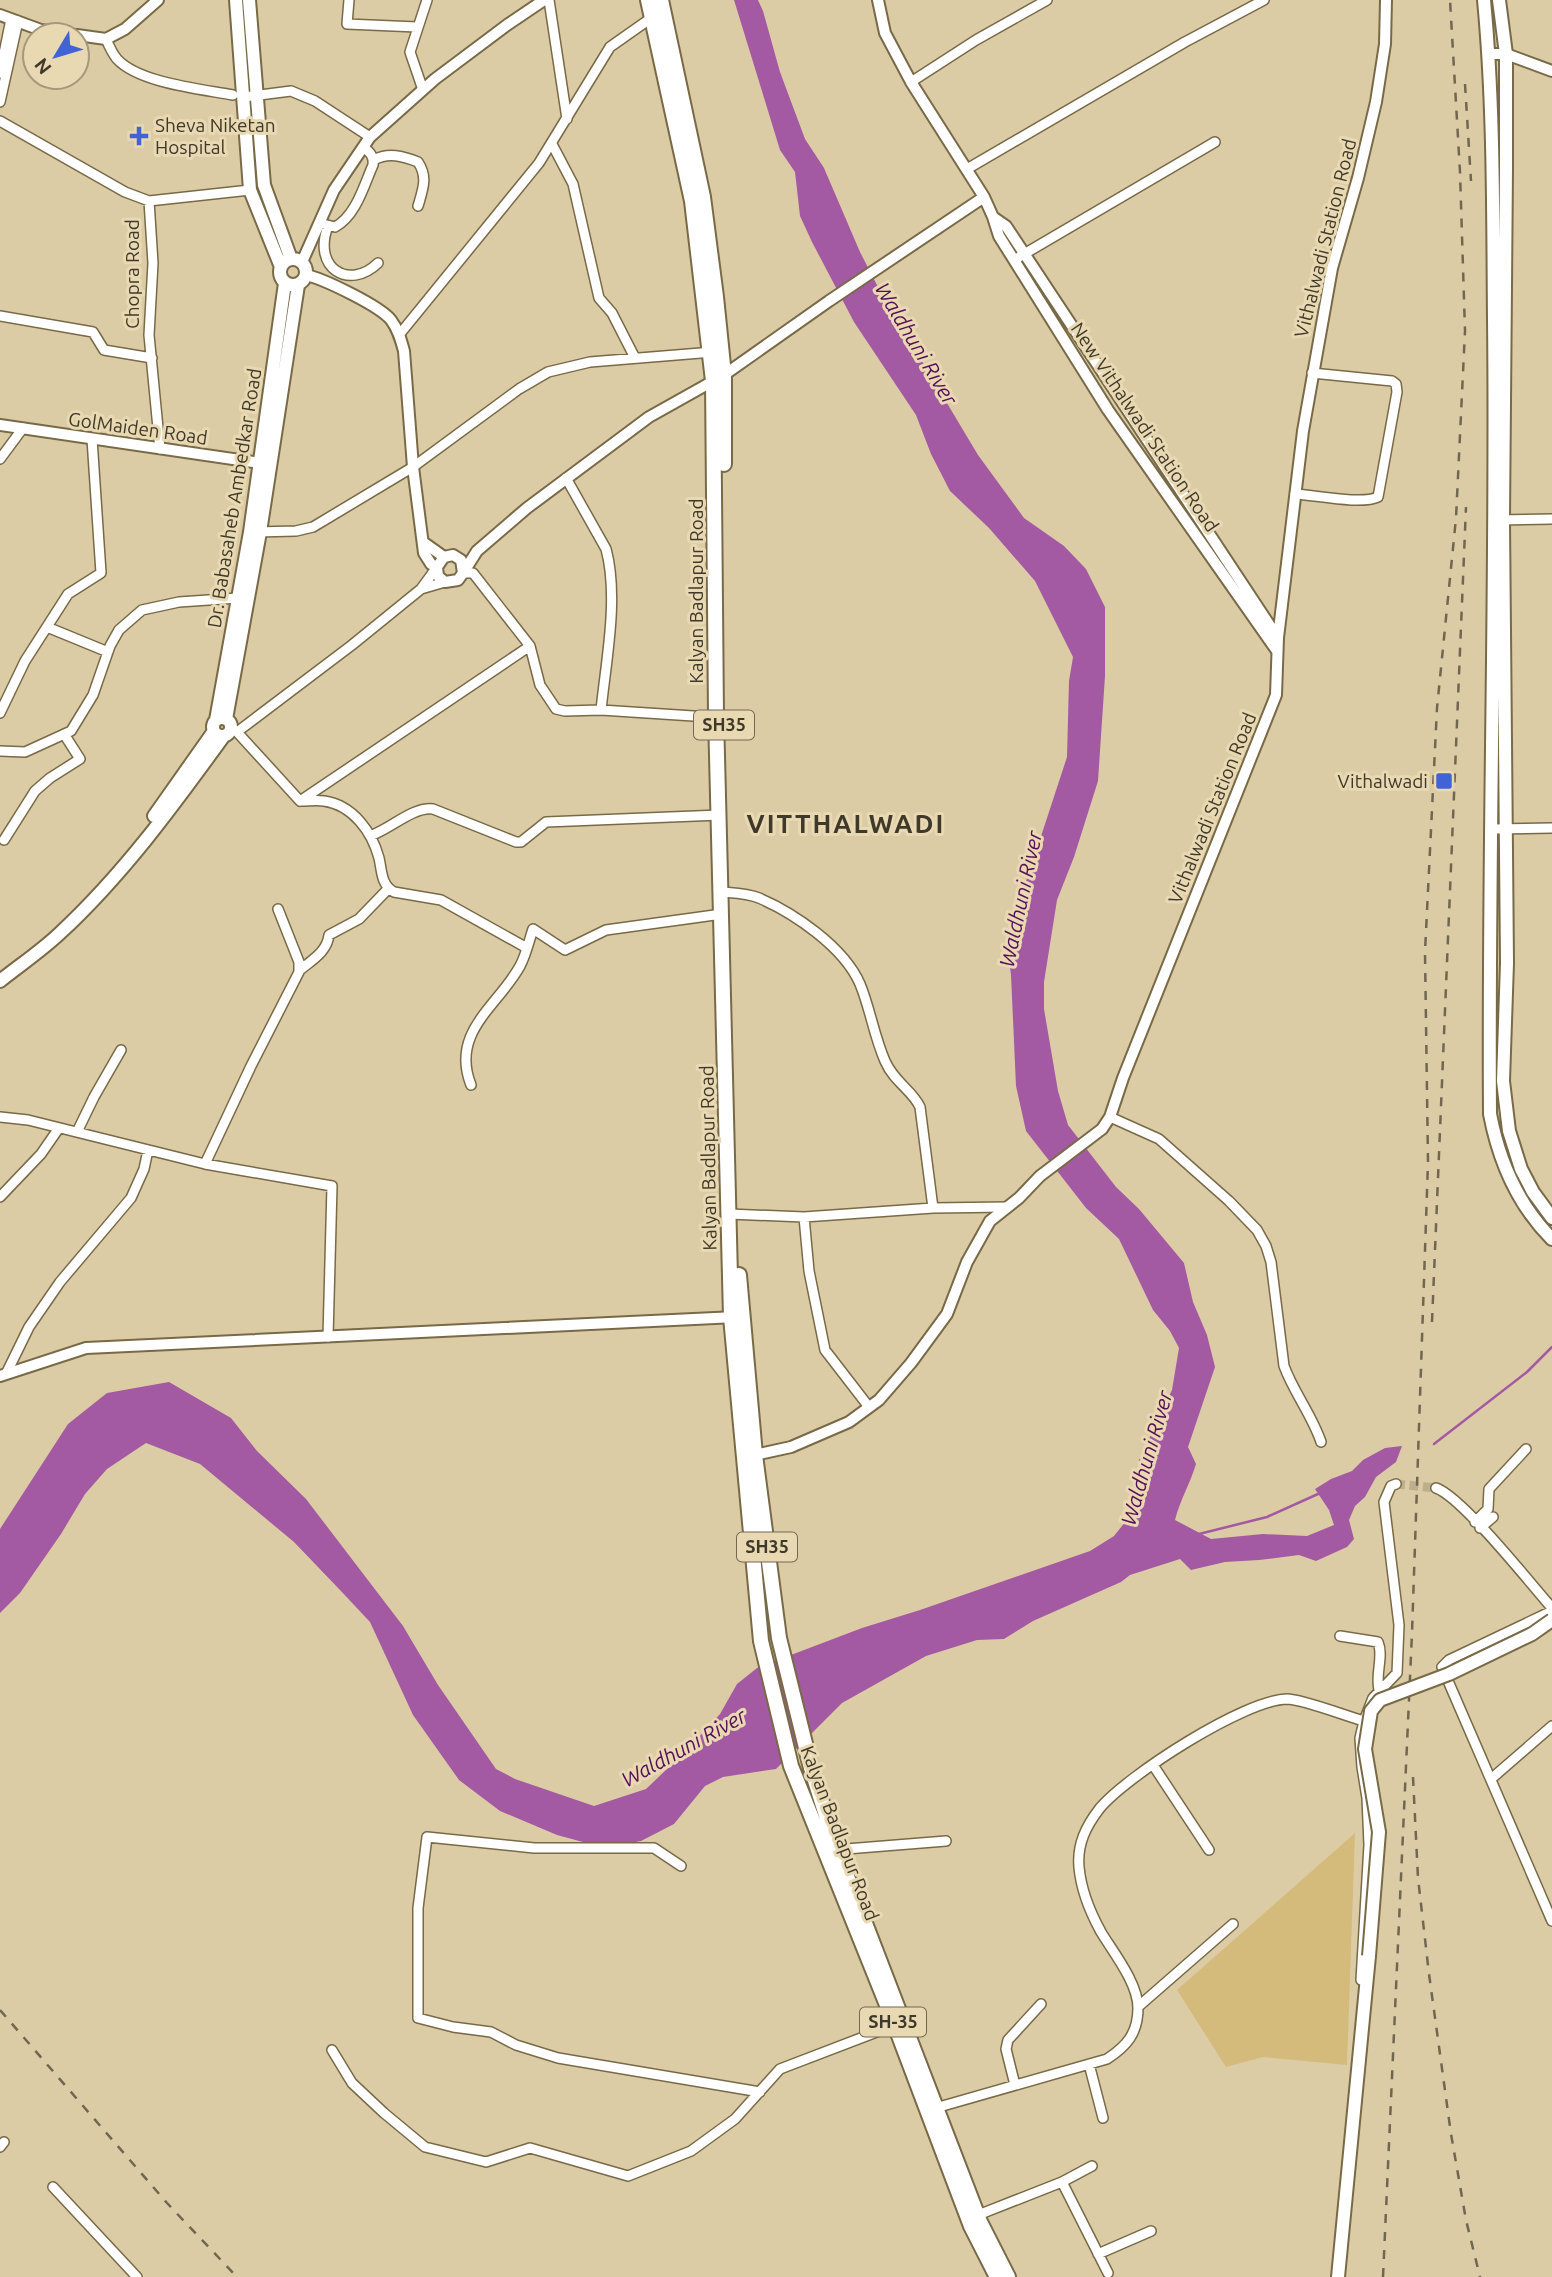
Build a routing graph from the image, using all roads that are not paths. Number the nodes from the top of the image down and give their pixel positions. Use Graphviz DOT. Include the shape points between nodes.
graph roads {
  1 [pos="158,0"];
  2 [pos="236,0"];
  3 [pos="249,0"];
  4 [pos="349,0"];
  5 [pos="426,0"];
  6 [pos="546,0"];
  7 [pos="648,0"];
  8 [pos="878,0"];
  9 [pos="1047,0"];
  10 [pos="1264,0"];
  11 [pos="1386,0"];
  12 [pos="1484,0"];
  13 [pos="1499,0"];
  14 [pos="659,9"];
  15 [pos="10,18"];
  16 [pos="417,27"];
  17 [pos="91,37"];
  18 [pos="106,39"];
  19 [pos="1489,54"];
  20 [pos="1506,54"];
  21 [pos="1552,71"];
  22 [pos="0,73"];
  23 [pos="911,82"];
  24 [pos="423,90"];
  25 [pos="244,96"];
  26 [pos="0,103"];
  27 [pos="567,119"];
  28 [pos="0,121"];
  29 [pos="366,142"];
  30 [pos="1214,142"];
  31 [pos="552,144"];
  32 [pos="373,160"];
  33 [pos="967,169"];
  34 [pos="250,190"];
  35 [pos="984,197"];
  36 [pos="149,201"];
  37 [pos="418,206"];
  38 [pos="323,224"];
  39 [pos="1499,240"];
  40 [pos="1018,257"];
  41 [pos="378,262"];
  42 [pos="294,272"];
  43 [pos="0,316"];
  44 [pos="399,335"];
  45 [pos="1085,349"];
  46 [pos="716,352"];
  47 [pos="1075,357"];
  48 [pos="152,358"];
  49 [pos="635,358"];
  50 [pos="1312,373"];
  51 [pos="719,378"];
  52 [pos="0,425"];
  53 [pos="23,428"];
  54 [pos="92,439"];
  55 [pos="160,449"];
  56 [pos="0,459"];
  57 [pos="265,464"];
  58 [pos="413,467"];
  59 [pos="566,478"];
  60 [pos="1295,494"];
  61 [pos="1552,519"];
  62 [pos="1499,520"];
  63 [pos="255,532"];
  64 [pos="423,542"];
  65 [pos="477,551"];
  66 [pos="444,556"];
  67 [pos="457,557"];
  68 [pos="437,567"];
  69 [pos="461,576"];
  70 [pos="445,582"];
  71 [pos="421,589"];
  72 [pos="238,598"];
  73 [pos="47,627"];
  74 [pos="1278,638"];
  75 [pos="530,646"];
  76 [pos="1277,651"];
  77 [pos="108,652"];
  78 [pos="601,710"];
  79 [pos="0,713"];
  80 [pos="720,717"];
  81 [pos="225,728"];
  82 [pos="64,734"];
  83 [pos="0,751"];
  84 [pos="300,801"];
  85 [pos="720,815"];
  86 [pos="1552,828"];
  87 [pos="1499,829"];
  88 [pos="370,836"];
  89 [pos="4,840"];
  90 [pos="388,889"];
  91 [pos="726,892"];
  92 [pos="278,909"];
  93 [pos="722,914"];
  94 [pos="527,948"];
  95 [pos="21,961"];
  96 [pos="300,970"];
  97 [pos="0,972"];
  98 [pos="0,981"];
  99 [pos="121,1050"];
  100 [pos="471,1085"];
  101 [pos="1504,1104"];
  102 [pos="1490,1105"];
  103 [pos="0,1117"];
  104 [pos="1110,1117"];
  105 [pos="59,1128"];
  106 [pos="77,1132"];
  107 [pos="148,1150"];
  108 [pos="205,1164"];
  109 [pos="0,1197"];
  110 [pos="1008,1206"];
  111 [pos="933,1208"];
  112 [pos="732,1215"];
  113 [pos="804,1217"];
  114 [pos="1552,1218"];
  115 [pos="1552,1239"];
  116 [pos="736,1317"];
  117 [pos="328,1337"];
  118 [pos="3,1375"];
  119 [pos="869,1407"];
  120 [pos="1321,1442"];
  121 [pos="1526,1449"];
  122 [pos="750,1456"];
  123 [pos="1396,1484"];
  124 [pos="1436,1488"];
  125 [pos="1493,1517"];
  126 [pos="1478,1525"];
  127 [pos="1552,1610"];
  128 [pos="1552,1620"];
  129 [pos="1340,1636"];
  130 [pos="779,1638"];
  131 [pos="761,1641"];
  132 [pos="1379,1690"];
  133 [pos="1364,1721"];
  134 [pos="1552,1726"];
  135 [pos="1153,1765"];
  136 [pos="1491,1779"];
  137 [pos="946,1841"];
  138 [pos="831,1850"];
  139 [pos="1209,1850"];
  140 [pos="681,1866"];
  141 [pos="1552,1921"];
  142 [pos="1233,1924"];
  143 [pos="1041,2004"];
  144 [pos="1139,2006"];
  145 [pos="895,2025"];
  146 [pos="1361,2043"];
  147 [pos="332,2050"];
  148 [pos="1089,2064"];
  149 [pos="1015,2085"];
  150 [pos="760,2092"];
  151 [pos="932,2109"];
  152 [pos="1103,2118"];
  153 [pos="1092,2166"];
  154 [pos="1062,2182"];
  155 [pos="53,2187"];
  156 [pos="978,2215"];
  157 [pos="1151,2231"];
  158 [pos="1098,2254"];
  159 [pos="1108,2273"];
  160 [pos="131,2275"];
  161 [pos="997,2277"];
  162 [pos="1008,2277"];
  163 [pos="1338,2277"];
  1 -- 18 [label="street"];
  2 -- 25 [label="main road"];
  3 -- 25 [label="main road"];
  4 -- 16 [label="street" via="347,24"];
  5 -- 16 [label="street"];
  6 -- 24 [label="street"];
  6 -- 27 [label="street"];
  7 -- 14 [label="main road, Kalyan Badlapur Road / SH35"];
  8 -- 23 [label="street, New Vithalwadi Station Road" via="885,33"];
  9 -- 23 [label="street"];
  10 -- 33 [label="street"];
  11 -- 50 [label="street, Vithalwadi Station Road" via="1376,102 1332,268"];
  12 -- 19 [label="main road"];
  13 -- 20 [label="main road"];
  14 -- 27 [label="street" via="610,47"];
  14 -- 46 [label="main road, Kalyan Badlapur Road / SH35" via="703,197"];
  15 -- 22 [label="street"];
  15 -- 26 [label="street"];
  16 -- 24 [label="street" via="410,52"];
  17 -- 18 [label="street"];
  18 -- 25 [label="street" via="118,60 133,71"];
  19 -- 20 [label="street"];
  19 -- 39 [label="main road"];
  20 -- 21 [label="street"];
  20 -- 39 [label="main road"];
  23 -- 33 [label="street, New Vithalwadi Station Road"];
  24 -- 29 [label="street"];
  25 -- 29 [label="street" via="291,91 315,101"];
  25 -- 34 [label="main road"];
  25 -- 42 [label="main road" via="264,186"];
  27 -- 31 [label="street"];
  28 -- 36 [label="street"];
  29 -- 32 [label="street"];
  29 -- 38 [label="street" via="334,190"];
  30 -- 40 [label="street"];
  31 -- 44 [label="street"];
  31 -- 49 [label="street" via="573,184 599,298"];
  32 -- 37 [label="street" via="395,155 418,162 425,182"];
  32 -- 38 [label="street" via="344,222 335,227"];
  33 -- 35 [label="street, New Vithalwadi Station Road"];
  34 -- 36 [label="street, Chopra Road"];
  34 -- 42 [label="main road"];
  35 -- 40 [label="street, New Vithalwadi Station Road" via="999,236"];
  35 -- 51 [label="street"];
  36 -- 48 [label="street, Chopra Road"];
  38 -- 41 [label="street" via="322,251 335,270 357,275"];
  38 -- 42 [label="street"];
  39 -- 62 [label="main road"];
  40 -- 45 [label="street, New Vithalwadi Station Road"];
  40 -- 47 [label="street, New Vithalwadi Station Road"];
  42 -- 44 [label="street" via="380,309"];
  42 -- 57 [label="main road, Dr. Babasaheb Ambedkar Road"];
  43 -- 48 [label="street" via="93,332 104,350"];
  44 -- 58 [label="street"];
  45 -- 47 [label="street"];
  45 -- 74 [label="street, New Vithalwadi Station Road"];
  46 -- 49 [label="street"];
  46 -- 51 [label="main road, Kalyan Badlapur Road / SH35"];
  47 -- 76 [label="street, New Vithalwadi Station Road"];
  48 -- 55 [label="street, Chopra Road"];
  49 -- 58 [label="street" via="548,372"];
  50 -- 60 [label="street, Vithalwadi Station Road"];
  50 -- 60 [label="street" via="1392,381 1397,392 1378,497 1360,500"];
  51 -- 59 [label="street" via="649,417"];
  51 -- 80 [label="main road, Kalyan Badlapur Road / SH35"];
  52 -- 53 [label="street, GolMaiden Road"];
  53 -- 54 [label="street, GolMaiden Road"];
  53 -- 56 [label="street"];
  54 -- 55 [label="street, GolMaiden Road"];
  54 -- 73 [label="street" via="101,573 68,594"];
  55 -- 57 [label="street, GolMaiden Road"];
  57 -- 63 [label="main road, Dr. Babasaheb Ambedkar Road"];
  58 -- 63 [label="street" via="313,527"];
  58 -- 64 [label="street"];
  59 -- 65 [label="street"];
  59 -- 78 [label="street" via="609,561 611,599"];
  60 -- 74 [label="street, Vithalwadi Station Road"];
  61 -- 62 [label="street"];
  62 -- 87 [label="main road"];
  63 -- 72 [label="main road, Dr. Babasaheb Ambedkar Road"];
  63 -- 81 [label="main road, Dr. Babasaheb Ambedkar Road"];
  64 -- 66 [label="street"];
  64 -- 68 [label="street" via="424,553"];
  65 -- 67 [label="street"];
  65 -- 69 [label="street"];
  66 -- 67 [label="street"];
  66 -- 68 [label="street"];
  67 -- 69 [label="street" via="463,564"];
  68 -- 70 [label="street"];
  68 -- 71 [label="street"];
  69 -- 70 [label="street"];
  69 -- 75 [label="street" via="473,573"];
  70 -- 71 [label="street"];
  71 -- 81 [label="street" via="352,645"];
  72 -- 77 [label="street" via="142,610 119,630"];
  72 -- 81 [label="main road, Dr. Babasaheb Ambedkar Road"];
  73 -- 77 [label="street"];
  73 -- 79 [label="street"];
  74 -- 76 [label="street, Vithalwadi Station Road"];
  75 -- 78 [label="street" via="540,685 556,709"];
  75 -- 84 [label="street"];
  76 -- 104 [label="street, Vithalwadi Station Road" via="1276,695"];
  77 -- 82 [label="street" via="93,695 71,731"];
  78 -- 80 [label="street"];
  80 -- 85 [label="main road, Kalyan Badlapur Road / SH35"];
  80 -- 91 [label="main road, Kalyan Badlapur Road / SH35"];
  81 -- 84 [label="street"];
  81 -- 95 [label="main road, Dr. Babasaheb Ambedkar Road" via="115,877 58,935"];
  82 -- 83 [label="street" via="25,752"];
  82 -- 89 [label="street" via="80,759 35,791"];
  84 -- 88 [label="street" via="338,806 359,820"];
  85 -- 88 [label="street" via="546,822 516,842 424,808"];
  85 -- 91 [label="main road, Kalyan Badlapur Road / SH35"];
  86 -- 87 [label="street"];
  87 -- 101 [label="main road" via="1507,963"];
  87 -- 102 [label="main road"];
  88 -- 90 [label="street"];
  90 -- 94 [label="street" via="441,900"];
  90 -- 96 [label="street" via="359,919 329,935 322,951"];
  91 -- 93 [label="main road, Kalyan Badlapur Road / SH35"];
  91 -- 111 [label="street" via="758,897 803,922 833,947 853,972 884,1060 920,1107"];
  91 -- 112 [label="main road, Kalyan Badlapur Road / SH35"];
  92 -- 96 [label="street"];
  93 -- 94 [label="street" via="606,930 565,950 533,929"];
  93 -- 112 [label="main road, Kalyan Badlapur Road / SH35"];
  94 -- 100 [label="street" via="520,965 474,1026 464,1068"];
  95 -- 97 [label="main road, Dr. Babasaheb Ambedkar Road"];
  95 -- 98 [label="main road, Dr. Babasaheb Ambedkar Road"];
  96 -- 108 [label="street"];
  99 -- 106 [label="street"];
  101 -- 102 [label="main road"];
  101 -- 114 [label="main road" via="1521,1169"];
  102 -- 115 [label="main road" via="1497,1148 1511,1181"];
  103 -- 105 [label="street"];
  104 -- 110 [label="street, Vithalwadi Station Road" via="1102,1129"];
  104 -- 120 [label="street" via="1159,1139 1257,1230 1270,1262 1284,1367"];
  105 -- 106 [label="street"];
  105 -- 109 [label="street"];
  106 -- 107 [label="street"];
  107 -- 108 [label="street"];
  107 -- 118 [label="street" via="131,1198 60,1282"];
  108 -- 117 [label="street" via="332,1186"];
  110 -- 111 [label="street"];
  110 -- 119 [label="street, Vithalwadi Station Road" via="990,1221 967,1262 947,1314 911,1363"];
  111 -- 113 [label="street"];
  112 -- 113 [label="street"];
  112 -- 116 [label="main road, Kalyan Badlapur Road / SH35"];
  113 -- 119 [label="street" via="825,1350"];
  116 -- 117 [label="street"];
  116 -- 122 [label="main road, Kalyan Badlapur Road / SH35"];
  117 -- 118 [label="street" via="86,1348"];
  119 -- 122 [label="street, Vithalwadi Station Road" via="849,1422 791,1447"];
  121 -- 126 [label="street" via="1489,1489 1488,1509"];
  122 -- 130 [label="main road, Kalyan Badlapur Road / SH35"];
  122 -- 131 [label="main road, Kalyan Badlapur Road / SH35"];
  123 -- 132 [label="street" via="1389,1490 1384,1509 1399,1625 1396,1673"];
  124 -- 126 [label="street" via="1448,1493"];
  125 -- 126 [label="street"];
  126 -- 127 [label="street"];
  127 -- 136 [label="street" via="1442,1667"];
  128 -- 146 [label="main road, bridge" via="1449,1674 1380,1700 1371,1711 1365,1749 1378,1832"];
  129 -- 132 [label="street" via="1378,1642"];
  130 -- 138 [label="main road, Kalyan Badlapur Road / SH-35"];
  131 -- 138 [label="main road, Kalyan Badlapur Road / SH-35" via="791,1766"];
  132 -- 133 [label="street"];
  133 -- 135 [label="street" via="1288,1699 1261,1704 1205,1731"];
  133 -- 146 [label="street" via="1360,1753 1369,1845 1356,2026"];
  134 -- 136 [label="street"];
  135 -- 139 [label="street"];
  135 -- 144 [label="street" via="1101,1807 1083,1834 1078,1853 1086,1901 1130,1979"];
  136 -- 141 [label="street"];
  137 -- 138 [label="street"];
  138 -- 145 [label="main road, Kalyan Badlapur Road / SH-35"];
  138 -- 151 [label="main road, Kalyan Badlapur Road / SH-35"];
  140 -- 150 [label="street" via="654,1847 534,1848 427,1837 418,1908 418,2018 491,2032 558,2058"];
  142 -- 144 [label="street"];
  143 -- 149 [label="street" via="1008,2040"];
  144 -- 148 [label="street" via="1134,2032 1124,2048"];
  145 -- 150 [label="street" via="780,2069"];
  145 -- 151 [label="main road, Kalyan Badlapur Road / SH-35"];
  146 -- 163 [label="main road"];
  147 -- 150 [label="street" via="352,2083 425,2147 486,2162 530,2148 628,2176 691,2151 735,2119"];
  148 -- 149 [label="street"];
  148 -- 152 [label="street"];
  149 -- 151 [label="street"];
  151 -- 156 [label="main road, Kalyan Badlapur Road / SH-35"];
  151 -- 161 [label="main road, Kalyan Badlapur Road / SH-35" via="971,2226"];
  153 -- 154 [label="street"];
  154 -- 156 [label="street"];
  154 -- 158 [label="street"];
  155 -- 160 [label="street"];
  156 -- 162 [label="main road, Kalyan Badlapur Road / SH-35"];
  157 -- 158 [label="street"];
  158 -- 159 [label="street"];
}
